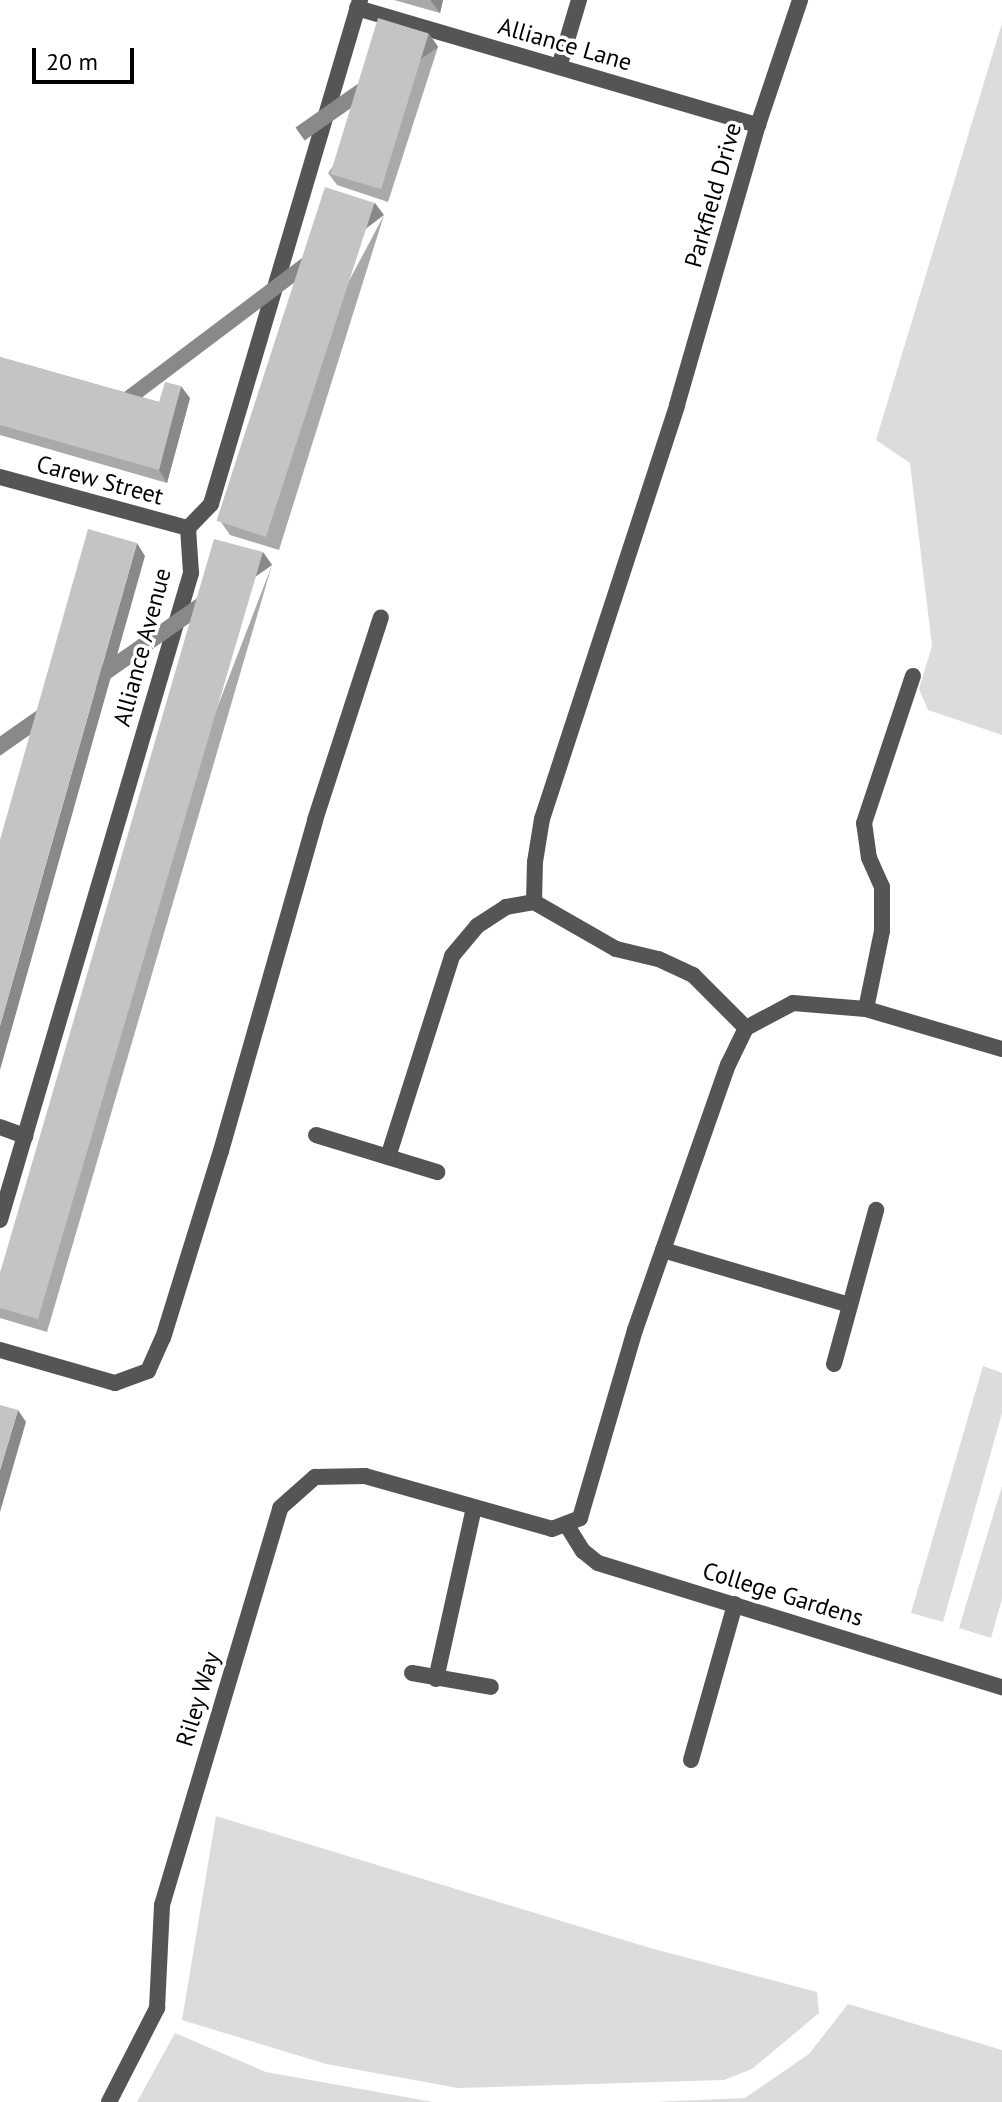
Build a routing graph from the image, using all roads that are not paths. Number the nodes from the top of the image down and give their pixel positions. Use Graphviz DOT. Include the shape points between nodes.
graph roads {
  1 [pos="579,0"];
  2 [pos="800,0"];
  3 [pos="358,4"];
  4 [pos="559,67"];
  5 [pos="758,125"];
  6 [pos="0,477"];
  7 [pos="188,528"];
  8 [pos="381,617"];
  9 [pos="913,676"];
  10 [pos="534,902"];
  11 [pos="866,1009"];
  12 [pos="746,1028"];
  13 [pos="1002,1049"];
  14 [pos="0,1127"];
  15 [pos="316,1135"];
  16 [pos="25,1136"];
  17 [pos="388,1157"];
  18 [pos="437,1172"];
  19 [pos="876,1210"];
  20 [pos="0,1220"];
  21 [pos="663,1250"];
  22 [pos="850,1305"];
  23 [pos="0,1350"];
  24 [pos="834,1364"];
  25 [pos="474,1507"];
  26 [pos="566,1524"];
  27 [pos="735,1604"];
  28 [pos="412,1673"];
  29 [pos="436,1679"];
  30 [pos="491,1687"];
  31 [pos="1002,1687"];
  32 [pos="691,1760"];
  33 [pos="109,2102"];
  1 -- 4 [label="street"];
  2 -- 5 [label="street, Parkfield Drive"];
  3 -- 4 [label="street, Alliance Lane"];
  3 -- 7 [label="street" via="211,504"];
  4 -- 5 [label="street, Alliance Lane"];
  5 -- 10 [label="street, Parkfield Drive" via="677,405 542,819"];
  6 -- 7 [label="street, Carew Street"];
  7 -- 16 [label="street, Alliance Avenue" via="191,573"];
  8 -- 23 [label="street" via="315,820 217,1165 148,1371 115,1383"];
  9 -- 11 [label="street" via="864,823 869,858 882,887 882,931"];
  10 -- 12 [label="street" via="616,949 693,975"];
  10 -- 17 [label="street" via="506,907 477,926 452,956"];
  11 -- 12 [label="street" via="793,1003"];
  11 -- 13 [label="street"];
  12 -- 21 [label="street"];
  14 -- 16 [label="street"];
  15 -- 17 [label="street"];
  16 -- 20 [label="street, Alliance Avenue"];
  17 -- 18 [label="street"];
  19 -- 22 [label="street"];
  21 -- 22 [label="street"];
  21 -- 26 [label="street" via="580,1518"];
  22 -- 24 [label="street"];
  25 -- 26 [label="street, Riley Way" via="552,1529"];
  25 -- 29 [label="street"];
  25 -- 33 [label="street, Riley Way" via="365,1476 315,1477 280,1508 162,1905 157,2008"];
  26 -- 27 [label="street, College Gardens" via="598,1563"];
  27 -- 31 [label="street, College Gardens"];
  27 -- 32 [label="street"];
  28 -- 29 [label="street"];
  29 -- 30 [label="street"];
}
